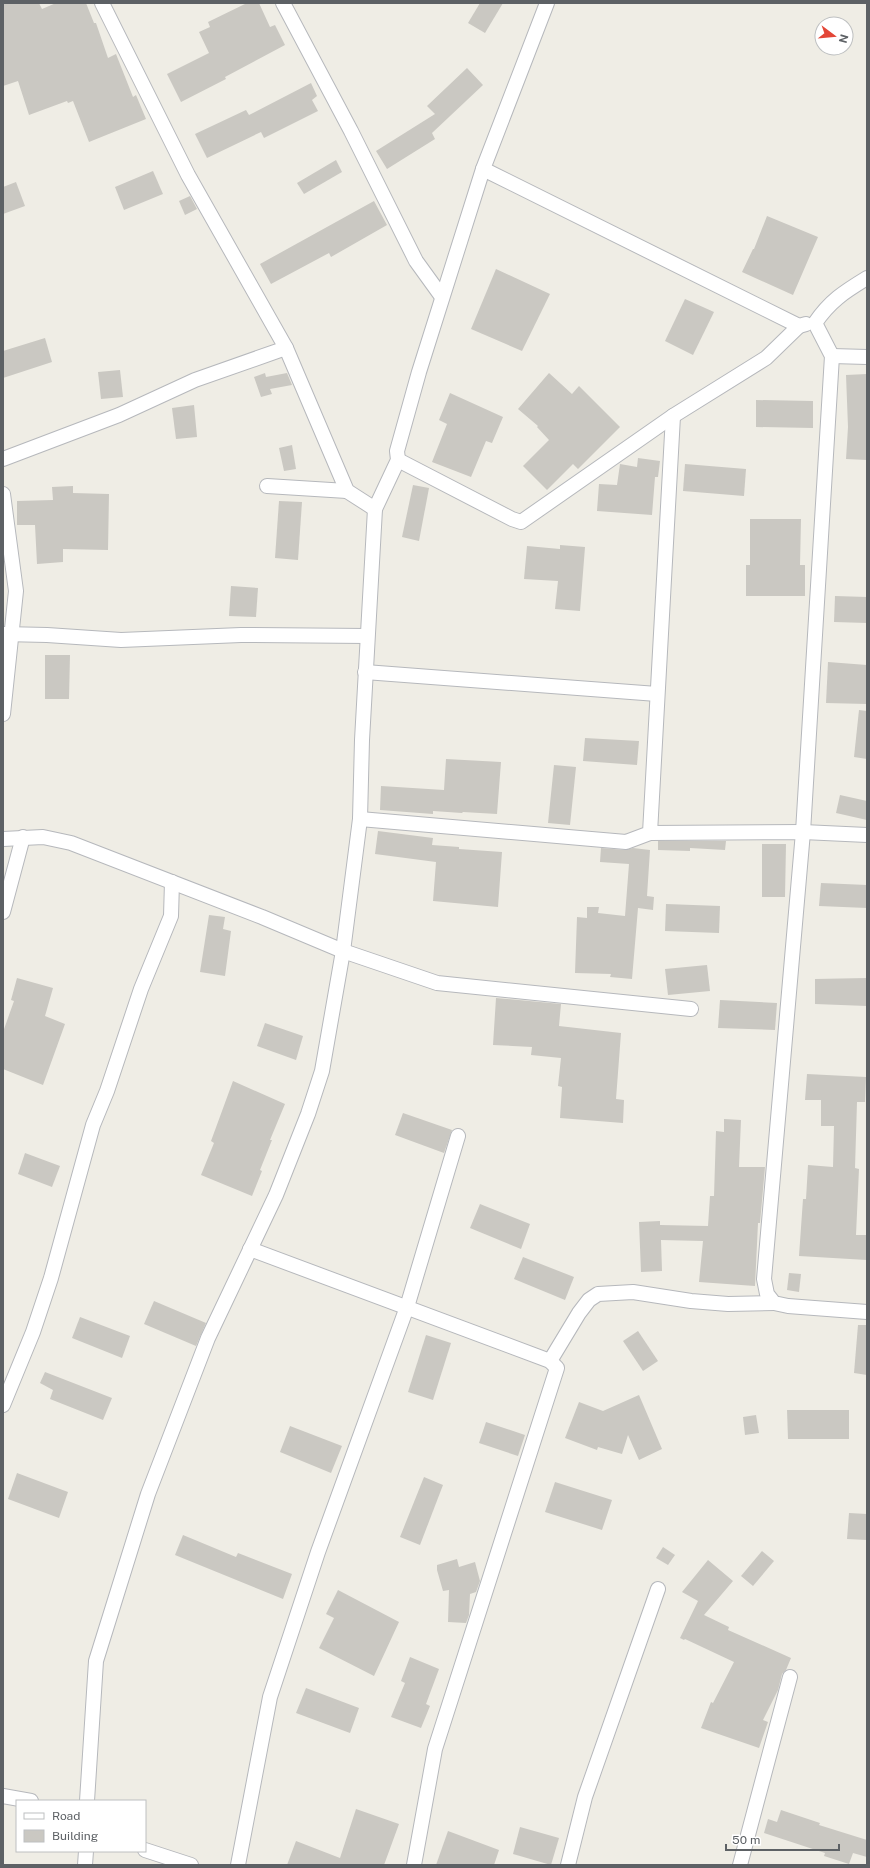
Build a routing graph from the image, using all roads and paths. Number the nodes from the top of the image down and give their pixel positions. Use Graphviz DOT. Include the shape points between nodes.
graph roads {
  1 [pos="102,3"];
  2 [pos="283,3"];
  3 [pos="547,3"];
  4 [pos="482,169"];
  5 [pos="867,278"];
  6 [pos="442,297"];
  7 [pos="815,323"];
  8 [pos="799,326"];
  9 [pos="286,348"];
  10 [pos="832,356"];
  11 [pos="867,357"];
  12 [pos="673,416"];
  13 [pos="3,458"];
  14 [pos="398,460"];
  15 [pos="267,486"];
  16 [pos="347,491"];
  17 [pos="3,494"];
  18 [pos="375,509"];
  19 [pos="8,635"];
  20 [pos="367,636"];
  21 [pos="365,672"];
  22 [pos="658,694"];
  23 [pos="3,714"];
  24 [pos="360,819"];
  25 [pos="803,832"];
  26 [pos="650,833"];
  27 [pos="4,834"];
  28 [pos="867,835"];
  29 [pos="23,837"];
  30 [pos="172,882"];
  31 [pos="3,912"];
  32 [pos="343,951"];
  33 [pos="692,1009"];
  34 [pos="458,1136"];
  35 [pos="250,1249"];
  36 [pos="774,1303"];
  37 [pos="407,1307"];
  38 [pos="867,1312"];
  39 [pos="550,1361"];
  40 [pos="3,1405"];
  41 [pos="658,1588"];
  42 [pos="790,1677"];
  43 [pos="3,1796"];
  44 [pos="25,1800"];
  45 [pos="87,1800"];
  46 [pos="146,1850"];
  47 [pos="86,1852"];
  48 [pos="85,1865"];
  49 [pos="191,1865"];
  50 [pos="238,1865"];
  51 [pos="414,1865"];
  52 [pos="568,1865"];
  53 [pos="740,1865"];
  1 -- 9 [label="street" via="188,175"];
  2 -- 6 [label="street" via="416,261"];
  3 -- 4 [label="street"];
  4 -- 6 [label="street"];
  4 -- 8 [label="street"];
  5 -- 7 [label="street" via="826,307"];
  6 -- 14 [label="street" via="397,450"];
  7 -- 8 [label="street"];
  7 -- 10 [label="street"];
  8 -- 12 [label="street" via="766,358"];
  9 -- 13 [label="street" via="195,380 119,415"];
  9 -- 16 [label="street"];
  10 -- 11 [label="street"];
  10 -- 25 [label="street"];
  12 -- 14 [label="street" via="521,522"];
  12 -- 22 [label="street"];
  14 -- 18 [label="street"];
  15 -- 16 [label="street"];
  16 -- 18 [label="street"];
  17 -- 19 [label="street" via="16,591"];
  18 -- 20 [label="street"];
  19 -- 20 [label="street" via="121,640 241,635"];
  19 -- 23 [label="street"];
  20 -- 21 [label="street"];
  21 -- 22 [label="street"];
  21 -- 24 [label="street"];
  22 -- 26 [label="street"];
  24 -- 26 [label="street" via="626,842"];
  24 -- 32 [label="street"];
  25 -- 26 [label="street"];
  25 -- 28 [label="street"];
  25 -- 36 [label="street" via="764,1278 767,1294"];
  27 -- 29 [label="street"];
  29 -- 30 [label="street" via="44,837 71,843"];
  29 -- 31 [label="street"];
  30 -- 32 [label="street"];
  30 -- 40 [label="street" via="171,916 141,989 93,1125 51,1278 33,1332"];
  32 -- 33 [label="street" via="437,983"];
  32 -- 35 [label="street" via="322,1071 276,1195"];
  34 -- 37 [label="street"];
  35 -- 37 [label="street"];
  35 -- 45 [label="street" via="208,1338 148,1494 96,1661"];
  36 -- 38 [label="street"];
  36 -- 39 [label="street" via="690,1302 633,1292 598,1294 589,1300 579,1313"];
  37 -- 39 [label="street"];
  37 -- 50 [label="street" via="318,1552 270,1697"];
  39 -- 51 [label="street" via="557,1368 435,1750"];
  41 -- 52 [label="street" via="585,1797"];
  42 -- 53 [label="street"];
  43 -- 44 [label="street"];
  46 -- 49 [label="street"];
  47 -- 48 [label="street"];
}
